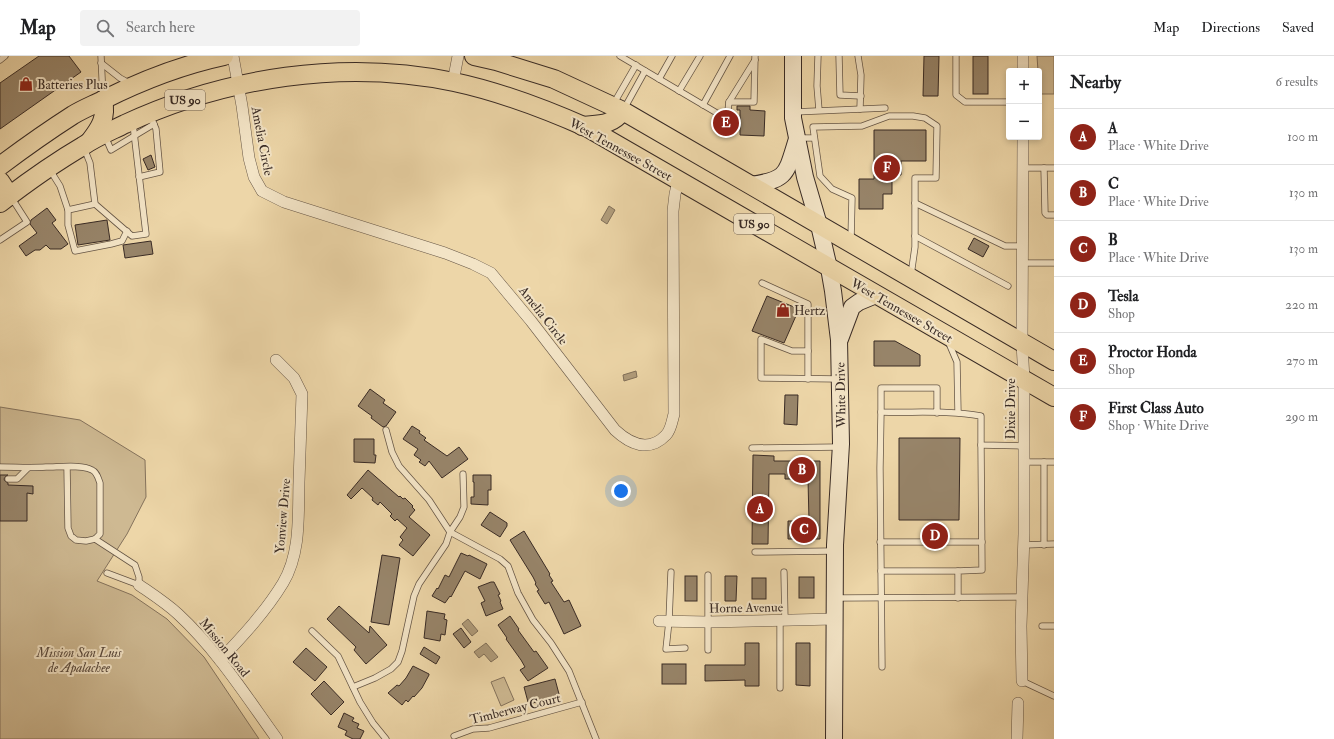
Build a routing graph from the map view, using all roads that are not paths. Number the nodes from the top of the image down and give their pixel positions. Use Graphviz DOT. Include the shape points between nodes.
graph roads {
  1 [pos="5,56"];
  2 [pos="101,56"];
  3 [pos="224,56"];
  4 [pos="233,56"];
  5 [pos="458,56"];
  6 [pos="474,56"];
  7 [pos="672,56"];
  8 [pos="700,56"];
  9 [pos="730,56"];
  10 [pos="793,56"];
  11 [pos="818,56"];
  12 [pos="839,56"];
  13 [pos="858,56"];
  14 [pos="956,56"];
  15 [pos="1023,56"];
  16 [pos="624,57"];
  17 [pos="755,58"];
  18 [pos="0,60"];
  19 [pos="102,63"];
  20 [pos="636,65"];
  21 [pos="1023,68"];
  22 [pos="645,71"];
  23 [pos="659,79"];
  24 [pos="454,82"];
  25 [pos="239,85"];
  26 [pos="135,86"];
  27 [pos="680,91"];
  28 [pos="861,96"];
  29 [pos="103,100"];
  30 [pos="729,102"];
  31 [pos="1006,102"];
  32 [pos="703,105"];
  33 [pos="618,108"];
  34 [pos="885,108"];
  35 [pos="860,109"];
  36 [pos="818,110"];
  37 [pos="792,112"];
  38 [pos="152,119"];
  39 [pos="582,126"];
  40 [pos="134,128"];
  41 [pos="797,138"];
  42 [pos="814,138"];
  43 [pos="1023,140"];
  44 [pos="92,141"];
  45 [pos="0,166"];
  46 [pos="49,168"];
  47 [pos="1023,168"];
  48 [pos="1044,168"];
  49 [pos="1054,168"];
  50 [pos="812,172"];
  51 [pos="139,177"];
  52 [pos="678,181"];
  53 [pos="750,185"];
  54 [pos="3,193"];
  55 [pos="915,202"];
  56 [pos="95,204"];
  57 [pos="68,210"];
  58 [pos="1054,215"];
  59 [pos="818,225"];
  60 [pos="127,231"];
  61 [pos="915,236"];
  62 [pos="0,240"];
  63 [pos="851,244"];
  64 [pos="1023,246"];
  65 [pos="1022,263"];
  66 [pos="1054,263"];
  67 [pos="829,268"];
  68 [pos="911,278"];
  69 [pos="762,283"];
  70 [pos="1008,286"];
  71 [pos="876,295"];
  72 [pos="946,336"];
  73 [pos="839,340"];
  74 [pos="1022,342"];
  75 [pos="808,351"];
  76 [pos="276,360"];
  77 [pos="1054,361"];
  78 [pos="808,379"];
  79 [pos="840,379"];
  80 [pos="1024,380"];
  81 [pos="1054,397"];
  82 [pos="881,412"];
  83 [pos="958,412"];
  84 [pos="937,413"];
  85 [pos="386,430"];
  86 [pos="982,445"];
  87 [pos="1024,446"];
  88 [pos="840,447"];
  89 [pos="752,448"];
  90 [pos="1024,462"];
  91 [pos="1044,462"];
  92 [pos="1054,462"];
  93 [pos="0,467"];
  94 [pos="67,467"];
  95 [pos="28,468"];
  96 [pos="463,474"];
  97 [pos="8,479"];
  98 [pos="450,532"];
  99 [pos="95,539"];
  100 [pos="880,542"];
  101 [pos="982,542"];
  102 [pos="1044,544"];
  103 [pos="1054,544"];
  104 [pos="1023,545"];
  105 [pos="835,551"];
  106 [pos="755,552"];
  107 [pos="881,571"];
  108 [pos="958,571"];
  109 [pos="671,572"];
  110 [pos="784,572"];
  111 [pos="107,573"];
  112 [pos="708,575"];
  113 [pos="138,585"];
  114 [pos="1022,597"];
  115 [pos="834,598"];
  116 [pos="881,598"];
  117 [pos="958,598"];
  118 [pos="834,619"];
  119 [pos="664,621"];
  120 [pos="783,621"];
  121 [pos="708,622"];
  122 [pos="1042,626"];
  123 [pos="1054,626"];
  124 [pos="312,631"];
  125 [pos="685,648"];
  126 [pos="708,650"];
  127 [pos="220,660"];
  128 [pos="882,666"];
  129 [pos="1022,681"];
  130 [pos="353,687"];
  131 [pos="780,688"];
  132 [pos="1054,696"];
  133 [pos="582,702"];
  134 [pos="1018,703"];
  135 [pos="454,736"];
  136 [pos="277,739"];
  137 [pos="386,739"];
  138 [pos="596,739"];
  139 [pos="834,739"];
  140 [pos="1017,739"];
  1 -- 18 [label="lane"];
  2 -- 19 [label="lane"];
  3 -- 26 [label="main road, US 90" via="167,73"];
  4 -- 25 [label="street, Amelia Circle"];
  5 -- 24 [label="street"];
  6 -- 33 [label="main road, US 90" via="554,79"];
  7 -- 23 [label="lane"];
  8 -- 27 [label="lane"];
  9 -- 32 [label="lane"];
  10 -- 37 [label="street, White Drive"];
  11 -- 36 [label="lane"];
  12 -- 28 [label="lane" via="840,95"];
  13 -- 28 [label="lane"];
  14 -- 31 [label="lane" via="956,95 965,102"];
  15 -- 21 [label="street"];
  16 -- 20 [label="lane"];
  17 -- 30 [label="lane"];
  17 -- 30 [label="lane" via="754,102"];
  19 -- 26 [label="lane" via="120,78"];
  19 -- 29 [label="lane"];
  20 -- 22 [label="lane"];
  20 -- 33 [label="lane"];
  22 -- 23 [label="lane"];
  22 -- 33 [label="lane"];
  23 -- 27 [label="lane"];
  24 -- 25 [label="main road, West Tennessee Street / US 90" via="396,74 346,72 286,77"];
  24 -- 39 [label="main road, West Tennessee Street / US 90" via="541,108"];
  25 -- 38 [label="main road, West Tennessee Street / US 90" via="183,100"];
  25 -- 52 [label="street, Amelia Circle" via="249,158 254,177 262,191 284,202 445,253 491,273 615,430 633,443 642,445 651,444 666,435 674,414 673,211"];
  26 -- 29 [label="main road, US 90"];
  27 -- 32 [label="lane"];
  28 -- 35 [label="lane"];
  29 -- 44 [label="main road" via="105,116"];
  29 -- 45 [label="main road, US 90" via="38,137"];
  30 -- 32 [label="lane" via="727,119"];
  33 -- 39 [label="main road" via="617,119 608,123"];
  33 -- 53 [label="main road, US 90"];
  34 -- 35 [label="lane"];
  35 -- 36 [label="lane"];
  36 -- 37 [label="lane"];
  37 -- 41 [label="street, White Drive"];
  38 -- 40 [label="main road, West Tennessee Street / US 90"];
  38 -- 51 [label="lane" via="156,129 160,172"];
  39 -- 52 [label="main road, West Tennessee Street / US 90"];
  40 -- 44 [label="main road, West Tennessee Street / US 90"];
  40 -- 51 [label="lane"];
  41 -- 42 [label="lane"];
  41 -- 50 [label="street, White Drive"];
  41 -- 53 [label="street" via="789,164 780,178"];
  42 -- 50 [label="lane"];
  42 -- 55 [label="lane" via="813,127 862,126 889,116 924,118 936,126 936,178 915,178"];
  43 -- 47 [label="street, Dixie Drive"];
  44 -- 46 [label="main road, West Tennessee Street / US 90"];
  44 -- 56 [label="lane" via="90,163"];
  46 -- 54 [label="main road, West Tennessee Street / US 90"];
  46 -- 57 [label="lane" via="60,186"];
  47 -- 48 [label="lane"];
  47 -- 64 [label="street, Dixie Drive"];
  48 -- 49 [label="lane"];
  48 -- 58 [label="lane" via="1045,214"];
  50 -- 59 [label="street, White Drive"];
  50 -- 63 [label="lane" via="832,188 852,198"];
  51 -- 60 [label="lane" via="146,234 132,236"];
  52 -- 67 [label="main road, West Tennessee Street / US 90"];
  53 -- 59 [label="main road, US 90"];
  54 -- 62 [label="lane" via="27,222"];
  55 -- 61 [label="lane"];
  55 -- 64 [label="lane" via="1005,246"];
  56 -- 57 [label="lane"];
  56 -- 60 [label="lane"];
  57 -- 60 [label="lane" via="68,225 75,251 122,240"];
  59 -- 63 [label="main road, US 90"];
  59 -- 67 [label="street, White Drive"];
  61 -- 68 [label="lane"];
  61 -- 70 [label="lane"];
  63 -- 68 [label="main road, US 90"];
  64 -- 65 [label="street, Dixie Drive"];
  65 -- 66 [label="lane"];
  65 -- 74 [label="street, Dixie Drive"];
  67 -- 71 [label="main road, West Tennessee Street / US 90"];
  67 -- 73 [label="street, White Drive"];
  68 -- 74 [label="main road, US 90"];
  69 -- 75 [label="lane" via="808,304"];
  71 -- 72 [label="main road, West Tennessee Street / US 90"];
  71 -- 73 [label="street" via="852,307"];
  72 -- 80 [label="main road, West Tennessee Street / US 90"];
  72 -- 83 [label="lane" via="957,362"];
  73 -- 79 [label="street, White Drive"];
  74 -- 77 [label="main road, US 90"];
  74 -- 80 [label="street, Dixie Drive"];
  75 -- 78 [label="lane"];
  75 -- 78 [label="lane" via="792,351 760,340 761,378"];
  76 -- 127 [label="street, Yonview Drive" via="294,378 302,394 298,525 294,558 284,582 270,602"];
  78 -- 79 [label="lane"];
  79 -- 88 [label="street, White Drive"];
  80 -- 81 [label="main road, West Tennessee Street / US 90"];
  80 -- 87 [label="street, Dixie Drive"];
  82 -- 84 [label="lane"];
  82 -- 84 [label="lane" via="881,388 937,388"];
  82 -- 100 [label="lane"];
  83 -- 84 [label="lane"];
  83 -- 86 [label="lane" via="981,416"];
  85 -- 98 [label="lane" via="399,466 430,500"];
  86 -- 87 [label="lane"];
  86 -- 101 [label="lane"];
  87 -- 90 [label="street, Dixie Drive"];
  88 -- 89 [label="lane"];
  88 -- 105 [label="street, White Drive"];
  90 -- 91 [label="lane"];
  90 -- 104 [label="street, Dixie Drive"];
  91 -- 92 [label="lane"];
  91 -- 102 [label="lane"];
  93 -- 95 [label="lane"];
  94 -- 95 [label="lane"];
  94 -- 99 [label="lane" via="68,528 71,536 76,540"];
  94 -- 99 [label="lane" via="86,467 98,475 100,534"];
  95 -- 97 [label="lane" via="17,479"];
  96 -- 98 [label="lane" via="464,507"];
  98 -- 130 [label="lane" via="446,544 419,584 414,596 398,662 375,678"];
  98 -- 133 [label="lane" via="508,566 533,620 569,671"];
  99 -- 113 [label="lane" via="135,565 139,577"];
  100 -- 101 [label="lane"];
  100 -- 107 [label="lane"];
  101 -- 108 [label="lane" via="982,570"];
  102 -- 103 [label="lane"];
  102 -- 104 [label="lane"];
  104 -- 114 [label="street, Dixie Drive"];
  105 -- 106 [label="lane"];
  105 -- 115 [label="street, White Drive"];
  107 -- 108 [label="lane"];
  107 -- 116 [label="lane"];
  108 -- 117 [label="lane"];
  109 -- 119 [label="lane"];
  110 -- 120 [label="lane"];
  111 -- 113 [label="lane"];
  112 -- 121 [label="lane"];
  113 -- 127 [label="street, Mission Road" via="177,612"];
  114 -- 117 [label="lane"];
  114 -- 129 [label="street, Dixie Drive"];
  115 -- 116 [label="lane"];
  115 -- 118 [label="street, White Drive"];
  116 -- 117 [label="lane"];
  116 -- 128 [label="lane"];
  118 -- 120 [label="street, Horne Avenue"];
  118 -- 139 [label="street, White Drive"];
  119 -- 121 [label="street, Horne Avenue"];
  119 -- 125 [label="lane" via="666,649"];
  120 -- 121 [label="street, Horne Avenue"];
  120 -- 131 [label="lane"];
  121 -- 126 [label="lane"];
  122 -- 123 [label="lane"];
  124 -- 130 [label="lane" via="338,656"];
  127 -- 136 [label="street, Mission Road"];
  129 -- 132 [label="lane"];
  130 -- 137 [label="lane" via="373,723"];
  133 -- 135 [label="lane, Timberway Court"];
  133 -- 138 [label="lane"];
  134 -- 140 [label="street"];
}
